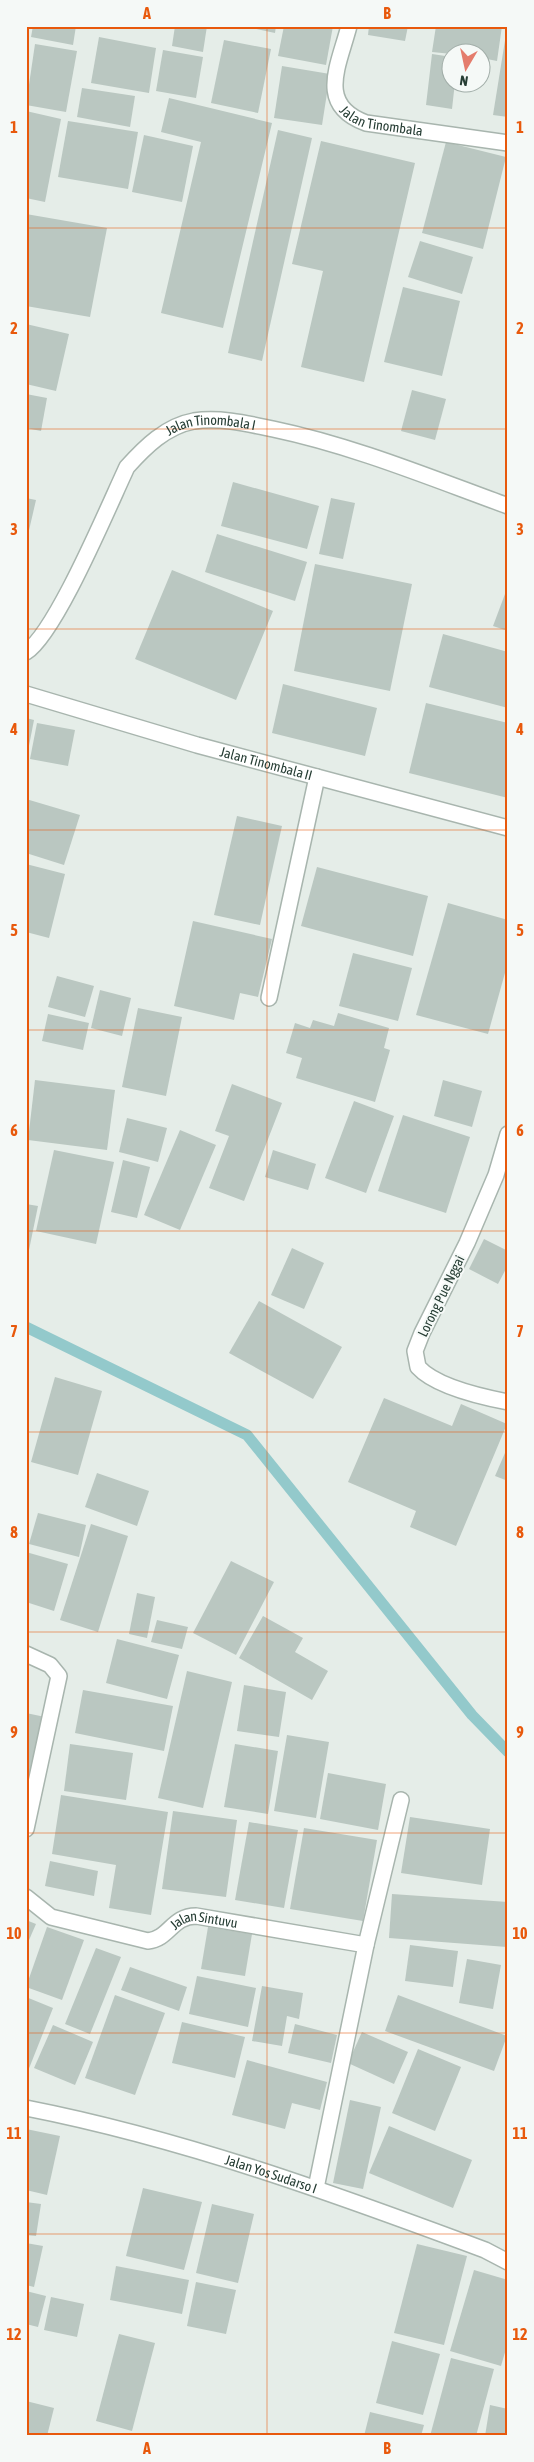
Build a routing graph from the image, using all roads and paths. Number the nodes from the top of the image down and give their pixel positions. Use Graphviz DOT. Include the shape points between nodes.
graph roads {
  1 [pos="349,26"];
  2 [pos="508,143"];
  3 [pos="508,506"];
  4 [pos="26,652"];
  5 [pos="26,694"];
  6 [pos="317,777"];
  7 [pos="508,828"];
  8 [pos="269,998"];
  9 [pos="508,1134"];
  10 [pos="508,1402"];
  11 [pos="26,1654"];
  12 [pos="401,1800"];
  13 [pos="26,1829"];
  14 [pos="26,1897"];
  15 [pos="366,1945"];
  16 [pos="26,2108"];
  17 [pos="316,2188"];
  18 [pos="508,2262"];
  1 -- 2 [label="street, Jalan Tinombala" via="334,89 339,106 351,118 366,123"];
  3 -- 4 [label="street, Jalan Tinombala I" via="365,454 299,434 250,424 193,421 159,436 127,467 60,607 42,635"];
  5 -- 6 [label="street, Jalan Tinombala II"];
  6 -- 7 [label="street, Jalan Tinombala II"];
  6 -- 8 [label="street"];
  9 -- 10 [label="street, Lorong Pue Nggai" via="496,1175 468,1243 415,1351 418,1367 432,1379 486,1398"];
  11 -- 13 [label="street" via="50,1664 59,1676"];
  12 -- 15 [label="street"];
  14 -- 15 [label="street, Jalan Sintuvu" via="51,1917 148,1941 161,1937 181,1919 196,1916"];
  15 -- 17 [label="street"];
  16 -- 17 [label="street, Jalan Yos Sudarso I" via="146,2135"];
  17 -- 18 [label="street, Jalan Yos Sudarso I" via="485,2250"];
}
